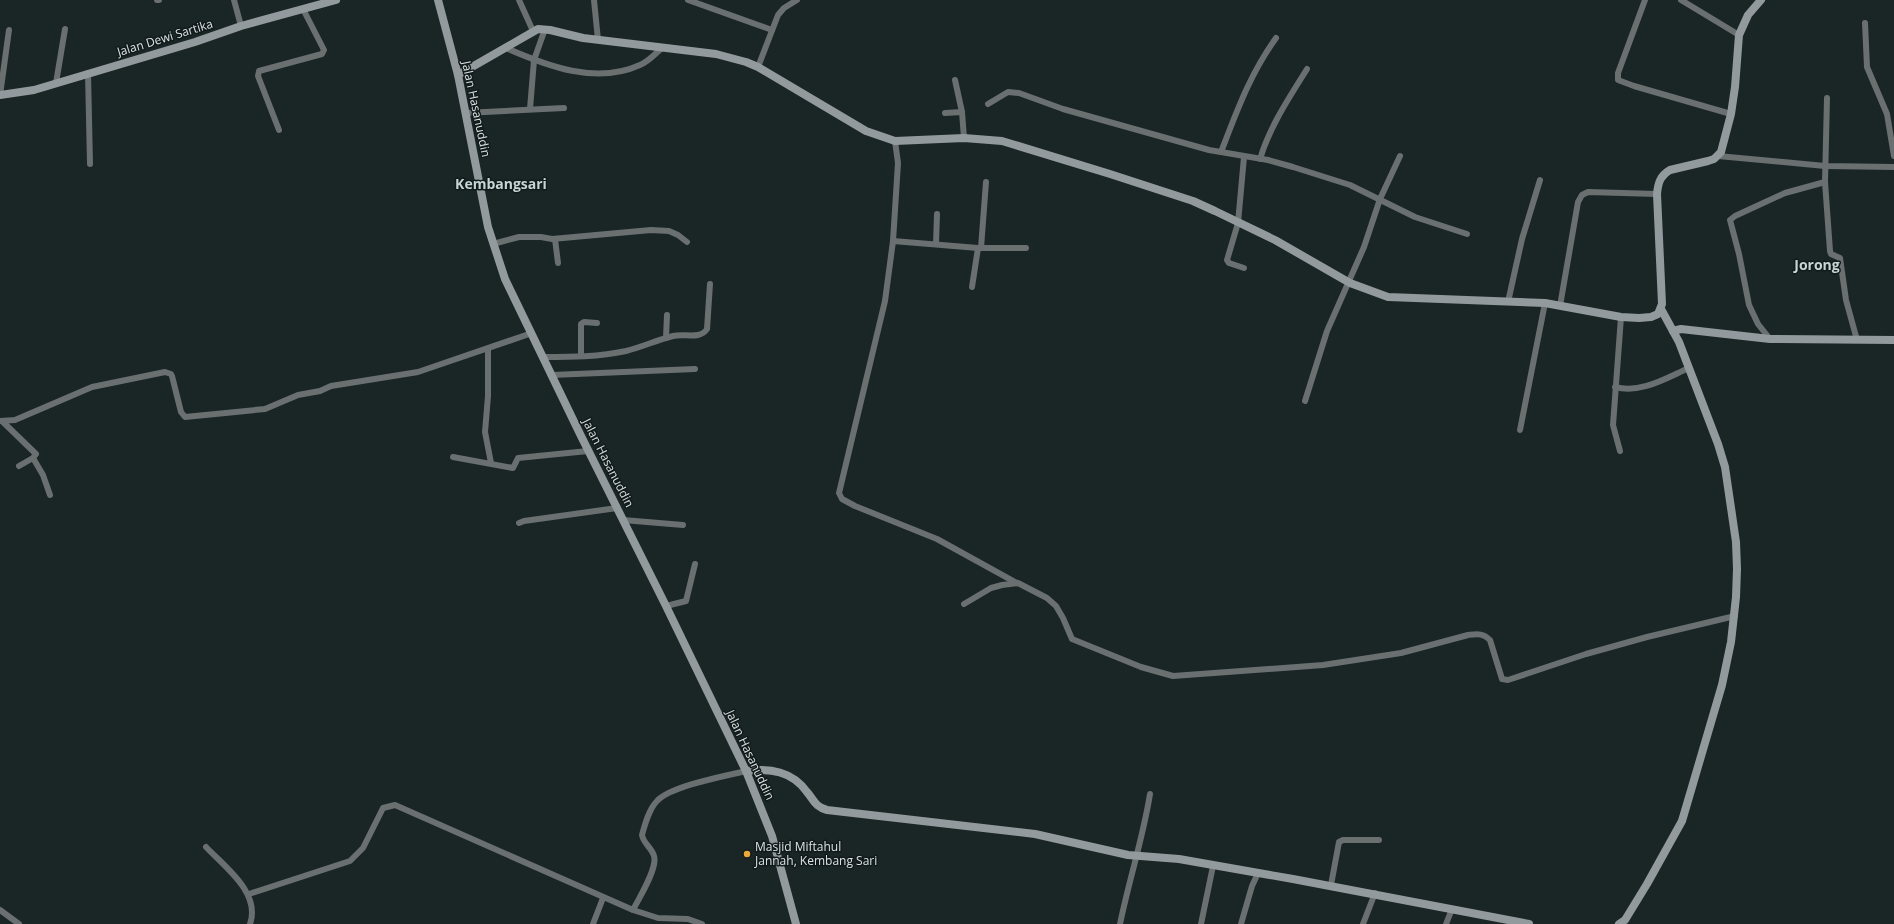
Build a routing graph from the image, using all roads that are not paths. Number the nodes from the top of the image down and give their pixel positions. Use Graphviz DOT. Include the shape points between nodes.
graph roads {
  1 [pos="234,0"];
  2 [pos="336,0"];
  3 [pos="438,0"];
  4 [pos="519,0"];
  5 [pos="594,0"];
  6 [pos="688,0"];
  7 [pos="797,0"];
  8 [pos="1645,0"];
  9 [pos="1681,0"];
  10 [pos="1761,0"];
  11 [pos="303,10"];
  12 [pos="1865,23"];
  13 [pos="241,26"];
  14 [pos="65,29"];
  15 [pos="545,29"];
  16 [pos="9,30"];
  17 [pos="772,30"];
  18 [pos="533,31"];
  19 [pos="1739,35"];
  20 [pos="1276,38"];
  21 [pos="598,40"];
  22 [pos="506,48"];
  23 [pos="662,48"];
  24 [pos="534,60"];
  25 [pos="758,67"];
  26 [pos="1307,69"];
  27 [pos="88,73"];
  28 [pos="458,74"];
  29 [pos="955,80"];
  30 [pos="56,83"];
  31 [pos="0,95"];
  32 [pos="1827,98"];
  33 [pos="988,104"];
  34 [pos="564,108"];
  35 [pos="530,109"];
  36 [pos="465,112"];
  37 [pos="962,112"];
  38 [pos="945,113"];
  39 [pos="1731,114"];
  40 [pos="279,130"];
  41 [pos="964,138"];
  42 [pos="895,141"];
  43 [pos="1221,152"];
  44 [pos="1400,156"];
  45 [pos="1718,156"];
  46 [pos="1894,156"];
  47 [pos="1244,157"];
  48 [pos="1260,159"];
  49 [pos="90,164"];
  50 [pos="1825,166"];
  51 [pos="1894,167"];
  52 [pos="1540,180"];
  53 [pos="986,182"];
  54 [pos="1824,182"];
  55 [pos="1657,194"];
  56 [pos="1380,199"];
  57 [pos="937,214"];
  58 [pos="1238,223"];
  59 [pos="1467,234"];
  60 [pos="555,239"];
  61 [pos="893,241"];
  62 [pos="687,242"];
  63 [pos="494,244"];
  64 [pos="936,244"];
  65 [pos="980,248"];
  66 [pos="1026,248"];
  67 [pos="558,262"];
  68 [pos="1244,268"];
  69 [pos="1348,282"];
  70 [pos="710,284"];
  71 [pos="972,287"];
  72 [pos="1508,302"];
  73 [pos="1545,304"];
  74 [pos="1560,306"];
  75 [pos="1661,309"];
  76 [pos="668,315"];
  77 [pos="1621,317"];
  78 [pos="597,323"];
  79 [pos="1673,331"];
  80 [pos="532,333"];
  81 [pos="666,338"];
  82 [pos="1770,339"];
  83 [pos="1857,340"];
  84 [pos="1894,340"];
  85 [pos="488,349"];
  86 [pos="581,356"];
  87 [pos="543,357"];
  88 [pos="1689,368"];
  89 [pos="695,369"];
  90 [pos="552,375"];
  91 [pos="1615,387"];
  92 [pos="1305,401"];
  93 [pos="2,421"];
  94 [pos="1520,430"];
  95 [pos="588,451"];
  96 [pos="1620,451"];
  97 [pos="453,457"];
  98 [pos="33,458"];
  99 [pos="492,463"];
  100 [pos="19,466"];
  101 [pos="50,495"];
  102 [pos="618,508"];
  103 [pos="623,520"];
  104 [pos="519,523"];
  105 [pos="683,525"];
  106 [pos="695,564"];
  107 [pos="1018,583"];
  108 [pos="964,604"];
  109 [pos="668,609"];
  110 [pos="1735,616"];
  111 [pos="746,771"];
  112 [pos="1150,794"];
  113 [pos="1379,840"];
  114 [pos="206,847"];
  115 [pos="1137,856"];
  116 [pos="1213,866"];
  117 [pos="1258,873"];
  118 [pos="1331,885"];
  119 [pos="1376,893"];
  120 [pos="249,894"];
  121 [pos="603,898"];
  122 [pos="1452,909"];
  123 [pos="0,910"];
  124 [pos="633,910"];
  125 [pos="1621,923"];
  126 [pos="19,924"];
  127 [pos="250,924"];
  128 [pos="594,924"];
  129 [pos="702,924"];
  130 [pos="796,924"];
  131 [pos="1120,924"];
  132 [pos="1201,924"];
  133 [pos="1241,924"];
  134 [pos="1363,924"];
  135 [pos="1446,924"];
  136 [pos="1529,924"];
  1 -- 13 [label="street"];
  2 -- 11 [label="street, Jalan Dewi Sartika"];
  3 -- 28 [label="street, Jalan Hasanuddin"];
  4 -- 18 [label="street"];
  5 -- 21 [label="street"];
  6 -- 17 [label="street"];
  7 -- 17 [label="street" via="781,12"];
  8 -- 39 [label="street" via="1618,73 1618,80"];
  9 -- 19 [label="street"];
  10 -- 19 [label="street" via="1748,15"];
  11 -- 13 [label="street, Jalan Dewi Sartika"];
  11 -- 40 [label="street" via="324,50 322,54 259,71 258,76"];
  12 -- 46 [label="street" via="1867,67 1887,114"];
  13 -- 27 [label="street, Jalan Dewi Sartika" via="196,42"];
  14 -- 30 [label="street"];
  15 -- 18 [label="street"];
  15 -- 21 [label="street"];
  15 -- 24 [label="street"];
  16 -- 31 [label="street"];
  17 -- 25 [label="street"];
  18 -- 22 [label="street"];
  19 -- 39 [label="street"];
  20 -- 43 [label="street" via="1261,59 1248,85"];
  21 -- 23 [label="street"];
  22 -- 24 [label="street"];
  22 -- 28 [label="street"];
  23 -- 24 [label="street" via="642,64 621,72 599,74 568,71"];
  23 -- 25 [label="street" via="716,54"];
  24 -- 35 [label="street"];
  25 -- 42 [label="street" via="866,131"];
  26 -- 48 [label="street" via="1281,110 1267,137"];
  27 -- 30 [label="street, Jalan Dewi Sartika"];
  27 -- 49 [label="street"];
  28 -- 36 [label="street, Jalan Hasanuddin"];
  29 -- 37 [label="street"];
  30 -- 31 [label="street, Jalan Dewi Sartika" via="21,93"];
  32 -- 50 [label="street"];
  33 -- 43 [label="street" via="1008,92 1019,93 1063,109"];
  34 -- 35 [label="street"];
  35 -- 36 [label="street"];
  36 -- 63 [label="street, Jalan Hasanuddin" via="488,227"];
  37 -- 38 [label="street"];
  37 -- 41 [label="street"];
  39 -- 45 [label="street" via="1723,148"];
  41 -- 42 [label="street"];
  41 -- 58 [label="street" via="1011,143 1193,201"];
  42 -- 61 [label="street" via="898,162"];
  43 -- 47 [label="street"];
  44 -- 56 [label="street"];
  45 -- 50 [label="street"];
  45 -- 55 [label="street" via="1708,162 1665,173 1659,181"];
  47 -- 48 [label="street"];
  47 -- 58 [label="street"];
  48 -- 56 [label="street" via="1350,185"];
  50 -- 51 [label="street"];
  50 -- 54 [label="street"];
  52 -- 72 [label="street" via="1522,239"];
  53 -- 65 [label="street"];
  54 -- 82 [label="street" via="1785,193 1730,220 1749,305 1758,324"];
  54 -- 83 [label="street" via="1830,251 1840,258 1846,300"];
  55 -- 74 [label="street" via="1582,194 1578,202"];
  55 -- 75 [label="street"];
  56 -- 59 [label="street" via="1415,217"];
  56 -- 69 [label="street" via="1364,247"];
  57 -- 64 [label="street"];
  58 -- 68 [label="street" via="1227,260"];
  58 -- 69 [label="street" via="1275,240"];
  60 -- 62 [label="street" via="660,230 678,235"];
  60 -- 63 [label="street" via="519,237"];
  60 -- 67 [label="street"];
  61 -- 64 [label="street"];
  61 -- 107 [label="street" via="885,301 838,493 850,504 937,539"];
  63 -- 80 [label="street, Jalan Hasanuddin" via="505,279"];
  64 -- 65 [label="street"];
  65 -- 66 [label="street"];
  65 -- 71 [label="street"];
  69 -- 72 [label="street" via="1397,298"];
  69 -- 92 [label="street" via="1328,331"];
  70 -- 81 [label="street" via="707,329 704,333"];
  72 -- 73 [label="street"];
  73 -- 74 [label="street"];
  73 -- 94 [label="street"];
  74 -- 77 [label="street"];
  75 -- 77 [label="street" via="1658,314 1651,317"];
  75 -- 79 [label="street"];
  76 -- 81 [label="street"];
  77 -- 91 [label="street"];
  78 -- 86 [label="street" via="582,324"];
  79 -- 82 [label="street" via="1681,329"];
  79 -- 88 [label="street"];
  80 -- 85 [label="street"];
  80 -- 87 [label="street, Jalan Hasanuddin"];
  81 -- 86 [label="street" via="624,352"];
  82 -- 83 [label="street"];
  83 -- 84 [label="street"];
  85 -- 93 [label="street" via="418,372 331,386 298,395 266,409 185,417 181,412 172,376 165,372 92,387 15,420"];
  85 -- 99 [label="street" via="485,432"];
  86 -- 87 [label="street"];
  87 -- 90 [label="street, Jalan Hasanuddin"];
  88 -- 91 [label="street" via="1647,386 1627,390"];
  88 -- 110 [label="street" via="1725,467 1737,562"];
  89 -- 90 [label="street"];
  90 -- 95 [label="street, Jalan Hasanuddin"];
  91 -- 96 [label="street" via="1613,425"];
  93 -- 98 [label="street" via="36,454"];
  95 -- 99 [label="street" via="518,458 513,468"];
  95 -- 102 [label="street, Jalan Hasanuddin"];
  97 -- 99 [label="street"];
  98 -- 100 [label="street"];
  98 -- 101 [label="street"];
  102 -- 103 [label="street, Jalan Hasanuddin"];
  102 -- 104 [label="street"];
  103 -- 105 [label="street"];
  103 -- 109 [label="street, Jalan Hasanuddin"];
  106 -- 109 [label="street" via="686,600"];
  107 -- 108 [label="street" via="991,588"];
  107 -- 110 [label="street" via="1047,598 1056,606 1072,639 1141,667 1173,676 1323,665 1401,653 1479,634 1486,635 1490,640 1502,679 1508,680 1616,645"];
  109 -- 111 [label="street, Jalan Hasanuddin"];
  110 -- 125 [label="street" via="1722,685 1682,821 1647,884"];
  111 -- 115 [label="street" via="770,769 786,774 800,783 820,809 1016,831"];
  111 -- 124 [label="street" via="703,781 668,794 657,801 642,835 642,839 653,852 655,862"];
  111 -- 130 [label="street, Jalan Hasanuddin" via="772,836"];
  112 -- 115 [label="street"];
  113 -- 118 [label="street" via="1339,842"];
  114 -- 120 [label="street"];
  115 -- 116 [label="street" via="1179,859"];
  115 -- 131 [label="street"];
  116 -- 117 [label="street"];
  116 -- 132 [label="street"];
  117 -- 118 [label="street"];
  117 -- 133 [label="street"];
  118 -- 119 [label="street"];
  119 -- 122 [label="street"];
  119 -- 134 [label="street"];
  120 -- 121 [label="street" via="350,861 363,848 383,808 395,805"];
  120 -- 127 [label="street" via="252,914"];
  121 -- 124 [label="street"];
  121 -- 128 [label="street"];
  122 -- 135 [label="street"];
  122 -- 136 [label="street"];
  123 -- 126 [label="street"];
  124 -- 129 [label="street" via="658,918 688,919"];
}
